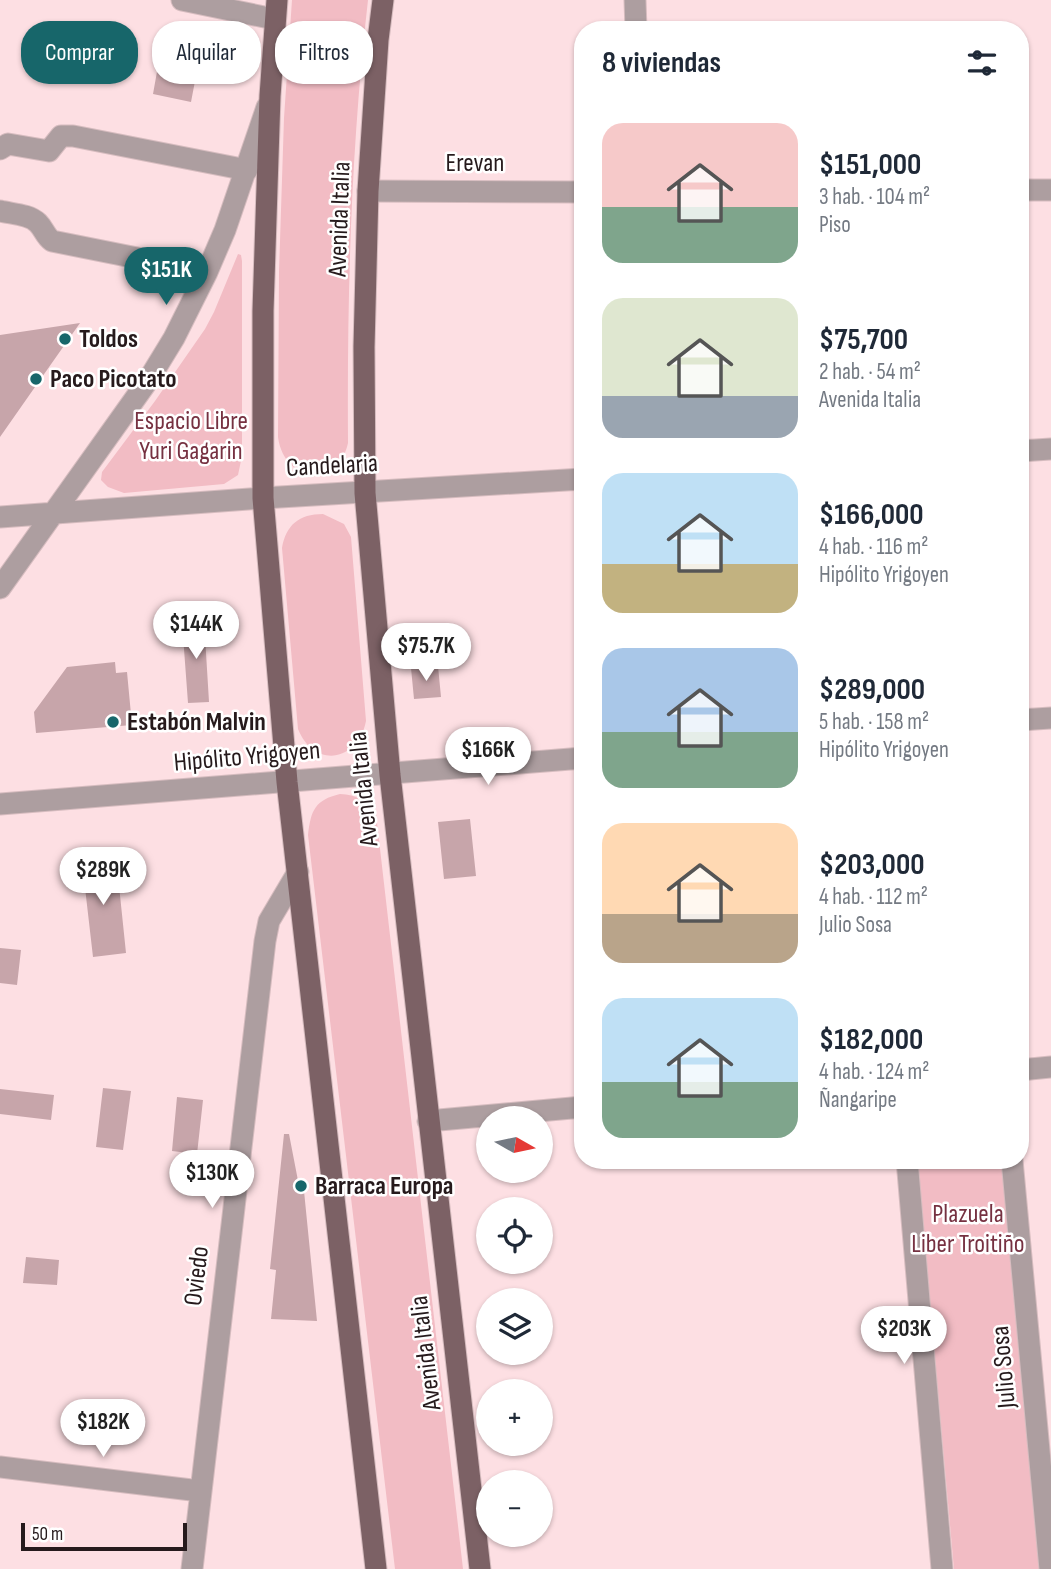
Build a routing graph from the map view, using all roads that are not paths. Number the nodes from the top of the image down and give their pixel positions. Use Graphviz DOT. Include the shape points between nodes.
graph roads {
  1 [pos="182,0"];
  2 [pos="383,0"];
  3 [pos="635,0"];
  4 [pos="275,9"];
  5 [pos="636,21"];
  6 [pos="270,96"];
  7 [pos="0,149"];
  8 [pos="247,170"];
  9 [pos="1029,190"];
  10 [pos="1051,190"];
  11 [pos="368,191"];
  12 [pos="574,192"];
  13 [pos="0,211"];
  14 [pos="207,272"];
  15 [pos="1051,449"];
  16 [pos="1029,450"];
  17 [pos="574,480"];
  18 [pos="365,492"];
  19 [pos="263,498"];
  20 [pos="55,512"];
  21 [pos="0,517"];
  22 [pos="0,588"];
  23 [pos="1051,718"];
  24 [pos="1029,719"];
  25 [pos="574,759"];
  26 [pos="390,775"];
  27 [pos="288,782"];
  28 [pos="0,804"];
  29 [pos="298,872"];
  30 [pos="1051,1067"];
  31 [pos="1029,1069"];
  32 [pos="574,1108"];
  33 [pos="428,1121"];
  34 [pos="908,1169"];
  35 [pos="1013,1169"];
  36 [pos="0,1467"];
  37 [pos="200,1491"];
  38 [pos="192,1569"];
  39 [pos="376,1569"];
  40 [pos="480,1569"];
  41 [pos="942,1569"];
  42 [pos="1051,1569"];
  1 -- 4 [label="street"];
  2 -- 11 [label="main road, Avenida Italia"];
  3 -- 5 [label="street"];
  4 -- 6 [label="main road"];
  6 -- 8 [label="street"];
  6 -- 19 [label="main road"];
  7 -- 8 [label="street" via="8,144 49,151 61,136 73,136"];
  8 -- 14 [label="street"];
  9 -- 10 [label="street"];
  11 -- 12 [label="street, Erevan"];
  11 -- 18 [label="main road, Avenida Italia"];
  13 -- 14 [label="street" via="30,217 52,241"];
  14 -- 20 [label="street" via="149,379"];
  15 -- 16 [label="street"];
  17 -- 18 [label="street, Candelaria"];
  18 -- 19 [label="street, Candelaria"];
  18 -- 26 [label="main road, Avenida Italia"];
  19 -- 20 [label="street, Candelaria"];
  19 -- 27 [label="main road"];
  20 -- 21 [label="street, Candelaria"];
  20 -- 22 [label="street"];
  23 -- 24 [label="street"];
  25 -- 26 [label="street, Hipólito Yrigoyen"];
  26 -- 27 [label="street, Hipólito Yrigoyen"];
  26 -- 33 [label="main road, Avenida Italia"];
  27 -- 28 [label="street, Hipólito Yrigoyen"];
  27 -- 29 [label="main road"];
  29 -- 37 [label="street, Oviedo" via="269,921 264,941"];
  29 -- 39 [label="main road"];
  30 -- 31 [label="street"];
  32 -- 33 [label="street"];
  33 -- 40 [label="main road, Avenida Italia"];
  34 -- 41 [label="street"];
  35 -- 42 [label="street, Julio Sosa"];
  36 -- 37 [label="street"];
  37 -- 38 [label="street, Oviedo"];
}
